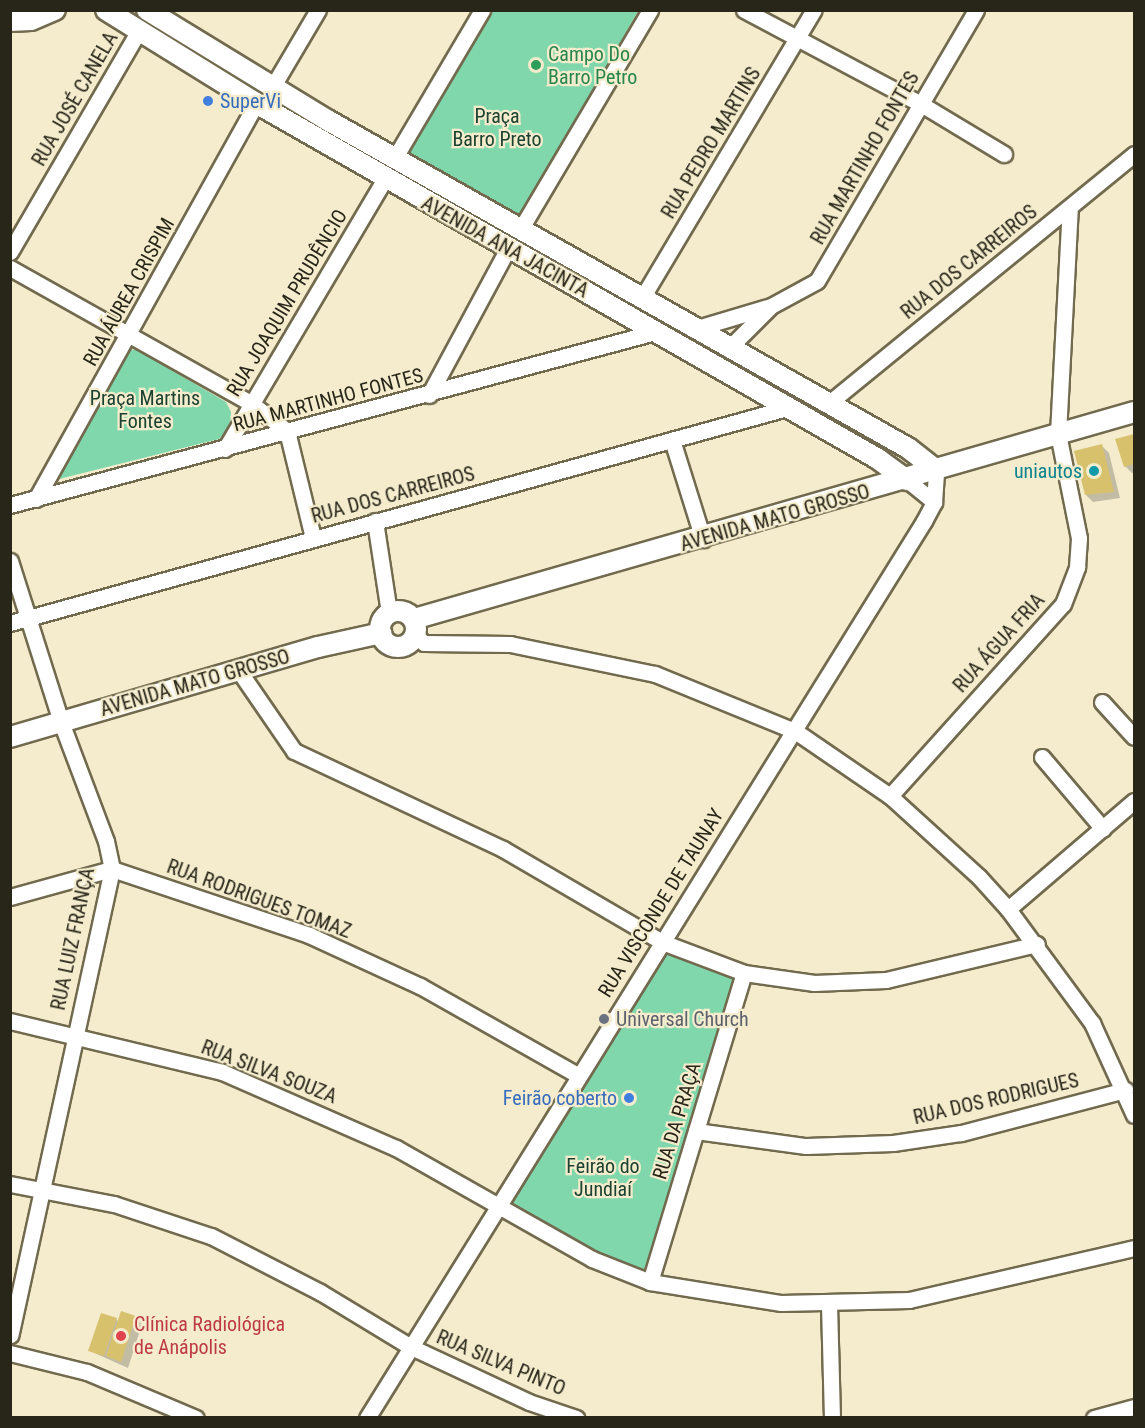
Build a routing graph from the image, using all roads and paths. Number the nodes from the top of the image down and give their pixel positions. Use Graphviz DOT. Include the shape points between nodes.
graph roads {
  1 [pos="55,10"];
  2 [pos="106,10"];
  3 [pos="318,10"];
  4 [pos="482,10"];
  5 [pos="651,10"];
  6 [pos="744,10"];
  7 [pos="814,10"];
  8 [pos="976,10"];
  9 [pos="150,11"];
  10 [pos="10,21"];
  11 [pos="139,30"];
  12 [pos="797,41"];
  13 [pos="273,86"];
  14 [pos="256,103"];
  15 [pos="921,104"];
  16 [pos="329,122"];
  17 [pos="318,138"];
  18 [pos="1004,154"];
  19 [pos="1134,154"];
  20 [pos="394,159"];
  21 [pos="385,178"];
  22 [pos="1070,207"];
  23 [pos="520,230"];
  24 [pos="507,250"];
  25 [pos="10,252"];
  26 [pos="10,268"];
  27 [pos="592,269"];
  28 [pos="579,288"];
  29 [pos="642,298"];
  30 [pos="771,306"];
  31 [pos="694,329"];
  32 [pos="656,332"];
  33 [pos="131,334"];
  34 [pos="728,349"];
  35 [pos="429,395"];
  36 [pos="829,403"];
  37 [pos="252,404"];
  38 [pos="787,408"];
  39 [pos="1134,412"];
  40 [pos="854,417"];
  41 [pos="287,432"];
  42 [pos="1058,434"];
  43 [pos="840,439"];
  44 [pos="672,440"];
  45 [pos="225,449"];
  46 [pos="936,471"];
  47 [pos="907,480"];
  48 [pos="36,498"];
  49 [pos="934,502"];
  50 [pos="10,505"];
  51 [pos="375,521"];
  52 [pos="313,538"];
  53 [pos="702,539"];
  54 [pos="10,561"];
  55 [pos="389,613"];
  56 [pos="30,618"];
  57 [pos="10,623"];
  58 [pos="415,627"];
  59 [pos="381,633"];
  60 [pos="238,670"];
  61 [pos="1102,702"];
  62 [pos="61,722"];
  63 [pos="795,731"];
  64 [pos="10,736"];
  65 [pos="1134,737"];
  66 [pos="1042,757"];
  67 [pos="890,796"];
  68 [pos="1134,801"];
  69 [pos="1103,829"];
  70 [pos="112,869"];
  71 [pos="10,897"];
  72 [pos="1008,909"];
  73 [pos="662,942"];
  74 [pos="1037,944"];
  75 [pos="744,973"];
  76 [pos="10,1021"];
  77 [pos="74,1033"];
  78 [pos="577,1075"];
  79 [pos="1125,1090"];
  80 [pos="1134,1115"];
  81 [pos="696,1131"];
  82 [pos="10,1184"];
  83 [pos="43,1189"];
  84 [pos="495,1206"];
  85 [pos="1134,1248"];
  86 [pos="650,1282"];
  87 [pos="829,1304"];
  88 [pos="10,1335"];
  89 [pos="409,1346"];
  90 [pos="10,1353"];
  91 [pos="1134,1407"];
  92 [pos="196,1418"];
  93 [pos="367,1418"];
  94 [pos="576,1418"];
  95 [pos="832,1418"];
  96 [pos="1094,1418"];
  1 -- 10 [label="main road" via="31,20"];
  2 -- 11 [label="main road, AVENIDA ANA JACINTA"];
  3 -- 13 [label="street"];
  4 -- 20 [label="street"];
  5 -- 23 [label="street"];
  6 -- 12 [label="street"];
  7 -- 12 [label="street, RUA PEDRO MARTINS"];
  8 -- 15 [label="street, RUA MARTINHO FONTES"];
  9 -- 13 [label="main road, AVENIDA ANA JACINTA"];
  11 -- 14 [label="main road, AVENIDA ANA JACINTA"];
  11 -- 25 [label="street, RUA JOSÉ CANELA"];
  12 -- 15 [label="street"];
  12 -- 29 [label="street, RUA PEDRO MARTINS"];
  13 -- 16 [label="main road, AVENIDA ANA JACINTA"];
  14 -- 17 [label="main road, AVENIDA ANA JACINTA"];
  14 -- 33 [label="street, RUA ÁUREA CRISPIM"];
  15 -- 18 [label="street"];
  15 -- 30 [label="street, RUA MARTINHO FONTES" via="817,281"];
  16 -- 17 [label="main road"];
  16 -- 20 [label="main road, AVENIDA ANA JACINTA"];
  17 -- 21 [label="main road, AVENIDA ANA JACINTA"];
  19 -- 22 [label="street, RUA DOS CARREIROS"];
  20 -- 23 [label="main road, AVENIDA ANA JACINTA"];
  21 -- 24 [label="main road, AVENIDA ANA JACINTA"];
  21 -- 37 [label="street, RUA JOAQUIM PRUDÊNCIO"];
  22 -- 36 [label="street, RUA DOS CARREIROS"];
  22 -- 42 [label="street, RUA ÁGUA FRIA"];
  23 -- 27 [label="main road, AVENIDA ANA JACINTA"];
  24 -- 28 [label="main road, AVENIDA ANA JACINTA"];
  24 -- 35 [label="street"];
  26 -- 33 [label="street"];
  27 -- 28 [label="main road"];
  27 -- 29 [label="main road, AVENIDA ANA JACINTA"];
  28 -- 32 [label="main road, AVENIDA ANA JACINTA"];
  29 -- 31 [label="main road, AVENIDA ANA JACINTA"];
  30 -- 31 [label="street, RUA MARTINHO FONTES"];
  30 -- 34 [label="street, RUA MARTINHO FONTES"];
  31 -- 34 [label="main road, AVENIDA ANA JACINTA"];
  32 -- 35 [label="street, RUA MARTINHO FONTES"];
  32 -- 38 [label="main road, AVENIDA ANA JACINTA"];
  33 -- 37 [label="street"];
  33 -- 48 [label="street, RUA ÁUREA CRISPIM"];
  34 -- 36 [label="main road, AVENIDA ANA JACINTA"];
  35 -- 41 [label="street, RUA MARTINHO FONTES"];
  36 -- 40 [label="main road, AVENIDA ANA JACINTA"];
  37 -- 41 [label="street"];
  37 -- 45 [label="street, RUA JOAQUIM PRUDÊNCIO"];
  38 -- 43 [label="main road, AVENIDA ANA JACINTA"];
  38 -- 44 [label="street, RUA DOS CARREIROS"];
  39 -- 42 [label="main road, AVENIDA MATO GROSSO"];
  40 -- 43 [label="main road"];
  40 -- 46 [label="main road, AVENIDA ANA JACINTA" via="908,448"];
  41 -- 45 [label="street, RUA MARTINHO FONTES"];
  41 -- 52 [label="street"];
  42 -- 46 [label="main road, AVENIDA MATO GROSSO"];
  42 -- 67 [label="street, RUA ÁGUA FRIA" via="1080,538 1077,567 1063,604"];
  43 -- 47 [label="main road, AVENIDA ANA JACINTA" via="896,469"];
  44 -- 51 [label="street, RUA DOS CARREIROS"];
  44 -- 53 [label="street"];
  45 -- 48 [label="street, RUA MARTINHO FONTES"];
  46 -- 47 [label="main road, AVENIDA MATO GROSSO"];
  46 -- 49 [label="street, RUA VISCONDE DE TAUNAY"];
  47 -- 49 [label="street"];
  47 -- 53 [label="main road, AVENIDA MATO GROSSO"];
  48 -- 50 [label="street, RUA MARTINHO FONTES"];
  49 -- 63 [label="street, RUA VISCONDE DE TAUNAY"];
  51 -- 52 [label="street, RUA DOS CARREIROS"];
  51 -- 55 [label="street"];
  52 -- 56 [label="street, RUA DOS CARREIROS"];
  53 -- 58 [label="main road, AVENIDA MATO GROSSO"];
  54 -- 56 [label="street, RUA LUIZ FRANÇA"];
  55 -- 58 [label="main road" via="400,611"];
  55 -- 59 [label="main road" via="382,622"];
  56 -- 57 [label="street, RUA DOS CARREIROS"];
  56 -- 62 [label="street, RUA LUIZ FRANÇA"];
  58 -- 59 [label="main road" via="408,644 397,647"];
  58 -- 63 [label="street" via="424,643 510,644 655,674"];
  59 -- 60 [label="main road, AVENIDA MATO GROSSO"];
  60 -- 62 [label="main road, AVENIDA MATO GROSSO"];
  60 -- 73 [label="street" via="294,751 503,849"];
  61 -- 65 [label="street"];
  62 -- 64 [label="main road, AVENIDA MATO GROSSO"];
  62 -- 70 [label="street, RUA LUIZ FRANÇA" via="106,841"];
  63 -- 67 [label="street"];
  63 -- 73 [label="street, RUA VISCONDE DE TAUNAY"];
  66 -- 69 [label="street"];
  67 -- 72 [label="street" via="979,877"];
  68 -- 69 [label="street"];
  69 -- 72 [label="street"];
  70 -- 71 [label="street"];
  70 -- 77 [label="street, RUA LUIZ FRANÇA"];
  70 -- 78 [label="street, RUA RODRIGUES TOMAZ" via="309,935 420,986"];
  72 -- 74 [label="street"];
  73 -- 75 [label="street"];
  73 -- 78 [label="street, RUA VISCONDE DE TAUNAY"];
  74 -- 75 [label="street" via="886,980 814,983"];
  74 -- 79 [label="street" via="1092,1023"];
  75 -- 81 [label="street, RUA DA PRAÇA"];
  76 -- 77 [label="street, RUA SILVA SOUZA"];
  77 -- 83 [label="street, RUA LUIZ FRANÇA"];
  77 -- 84 [label="street, RUA SILVA SOUZA" via="222,1072 396,1148"];
  78 -- 84 [label="street, RUA VISCONDE DE TAUNAY"];
  79 -- 80 [label="street"];
  79 -- 81 [label="street, RUA DOS RODRIGUES" via="962,1133 893,1143 806,1146"];
  81 -- 86 [label="street, RUA DA PRAÇA"];
  82 -- 83 [label="street, RUA SILVA PINTO"];
  83 -- 88 [label="street, RUA LUIZ FRANÇA"];
  83 -- 89 [label="street, RUA SILVA PINTO" via="114,1204 211,1236 320,1292"];
  84 -- 86 [label="street, RUA SILVA SOUZA" via="592,1259"];
  84 -- 89 [label="street, RUA VISCONDE DE TAUNAY"];
  85 -- 87 [label="street, RUA SILVA SOUZA" via="909,1300"];
  86 -- 87 [label="street, RUA SILVA SOUZA" via="770,1302"];
  87 -- 95 [label="street"];
  89 -- 93 [label="street, RUA VISCONDE DE TAUNAY"];
  89 -- 94 [label="street, RUA SILVA PINTO" via="529,1402"];
  90 -- 92 [label="street" via="87,1372"];
  91 -- 96 [label="street"];
}
